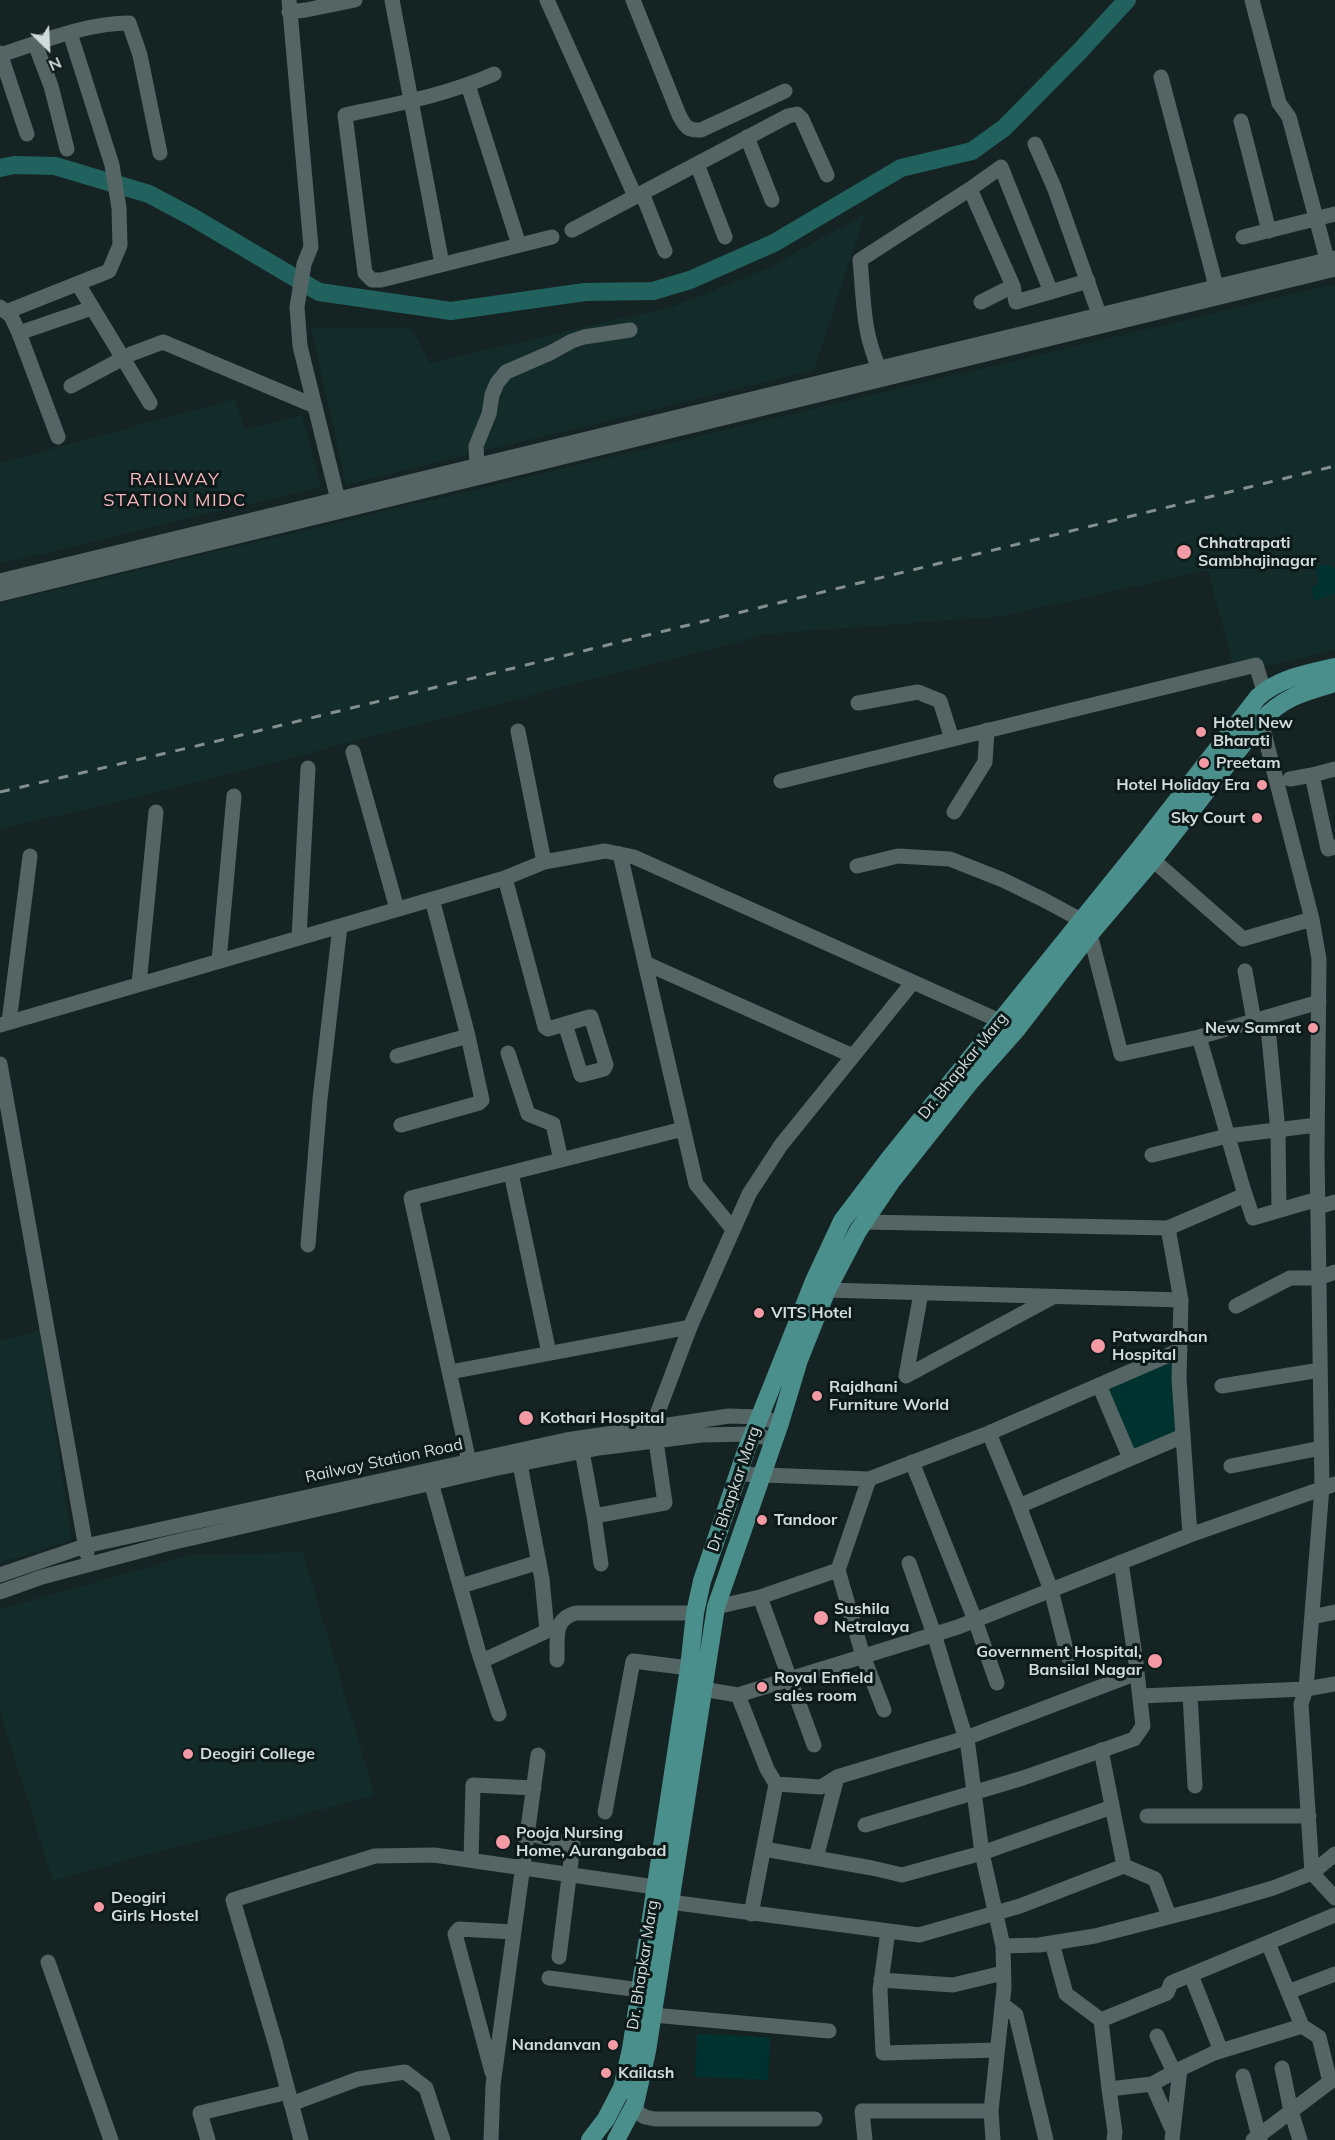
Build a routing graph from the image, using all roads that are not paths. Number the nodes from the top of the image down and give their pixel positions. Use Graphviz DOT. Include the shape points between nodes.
graph roads {
  1 [pos="355,0"];
  2 [pos="392,0"];
  3 [pos="547,0"];
  4 [pos="633,0"];
  5 [pos="1252,0"];
  6 [pos="289,6"];
  7 [pos="70,33"];
  8 [pos="35,44"];
  9 [pos="0,54"];
  10 [pos="494,74"];
  11 [pos="1161,77"];
  12 [pos="468,86"];
  13 [pos="785,91"];
  14 [pos="411,101"];
  15 [pos="1241,121"];
  16 [pos="27,134"];
  17 [pos="747,137"];
  18 [pos="1035,144"];
  19 [pos="67,149"];
  20 [pos="160,153"];
  21 [pos="697,164"];
  22 [pos="827,175"];
  23 [pos="970,189"];
  24 [pos="639,195"];
  25 [pos="772,200"];
  26 [pos="1335,214"];
  27 [pos="1316,218"];
  28 [pos="572,230"];
  29 [pos="1269,231"];
  30 [pos="552,237"];
  31 [pos="725,237"];
  32 [pos="1243,237"];
  33 [pos="519,245"];
  34 [pos="665,251"];
  35 [pos="1332,262"];
  36 [pos="442,264"];
  37 [pos="1088,281"];
  38 [pos="78,284"];
  39 [pos="1013,286"];
  40 [pos="1216,286"];
  41 [pos="1051,292"];
  42 [pos="981,302"];
  43 [pos="92,308"];
  44 [pos="3,309"];
  45 [pos="1099,314"];
  46 [pos="630,330"];
  47 [pos="19,333"];
  48 [pos="123,358"];
  49 [pos="879,368"];
  50 [pos="71,386"];
  51 [pos="150,404"];
  52 [pos="315,406"];
  53 [pos="58,437"];
  54 [pos="477,465"];
  55 [pos="339,505"];
  56 [pos="0,581"];
  57 [pos="0,594"];
  58 [pos="1335,667"];
  59 [pos="1335,683"];
  60 [pos="1264,691"];
  61 [pos="858,703"];
  62 [pos="1261,722"];
  63 [pos="987,730"];
  64 [pos="518,731"];
  65 [pos="952,739"];
  66 [pos="353,752"];
  67 [pos="308,768"];
  68 [pos="1335,769"];
  69 [pos="1312,774"];
  70 [pos="1290,779"];
  71 [pos="781,781"];
  72 [pos="234,796"];
  73 [pos="156,812"];
  74 [pos="954,812"];
  75 [pos="1335,847"];
  76 [pos="620,854"];
  77 [pos="30,856"];
  78 [pos="1153,860"];
  79 [pos="544,862"];
  80 [pos="857,866"];
  81 [pos="505,878"];
  82 [pos="432,899"];
  83 [pos="397,909"];
  84 [pos="1312,919"];
  85 [pos="340,926"];
  86 [pos="1085,927"];
  87 [pos="299,938"];
  88 [pos="219,961"];
  89 [pos="645,963"];
  90 [pos="1245,971"];
  91 [pos="913,982"];
  92 [pos="139,984"];
  93 [pos="1319,1002"];
  94 [pos="1261,1019"];
  95 [pos="999,1020"];
  96 [pos="5,1023"];
  97 [pos="565,1024"];
  98 [pos="1017,1029"];
  99 [pos="468,1036"];
  100 [pos="1199,1037"];
  101 [pos="508,1053"];
  102 [pos="397,1056"];
  103 [pos="853,1056"];
  104 [pos="0,1064"];
  105 [pos="5,1120"];
  106 [pos="401,1125"];
  107 [pos="1317,1125"];
  108 [pos="683,1129"];
  109 [pos="1278,1131"];
  110 [pos="1227,1136"];
  111 [pos="1152,1155"];
  112 [pos="561,1160"];
  113 [pos="511,1173"];
  114 [pos="1243,1188"];
  115 [pos="1335,1202"];
  116 [pos="1318,1203"];
  117 [pos="1279,1210"];
  118 [pos="864,1222"];
  119 [pos="732,1228"];
  120 [pos="1168,1228"];
  121 [pos="308,1245"];
  122 [pos="1335,1272"];
  123 [pos="1319,1278"];
  124 [pos="827,1290"];
  125 [pos="921,1293"];
  126 [pos="1053,1297"];
  127 [pos="1180,1300"];
  128 [pos="1236,1306"];
  129 [pos="690,1327"];
  130 [pos="1180,1350"];
  131 [pos="549,1353"];
  132 [pos="1320,1370"];
  133 [pos="450,1372"];
  134 [pos="1099,1385"];
  135 [pos="1222,1386"];
  136 [pos="759,1417"];
  137 [pos="777,1432"];
  138 [pos="989,1433"];
  139 [pos="655,1434"];
  140 [pos="752,1434"];
  141 [pos="1183,1436"];
  142 [pos="1321,1448"];
  143 [pos="582,1451"];
  144 [pos="1130,1458"];
  145 [pos="912,1462"];
  146 [pos="520,1464"];
  147 [pos="1232,1466"];
  148 [pos="471,1467"];
  149 [pos="738,1474"];
  150 [pos="761,1476"];
  151 [pos="430,1477"];
  152 [pos="869,1479"];
  153 [pos="1328,1485"];
  154 [pos="594,1516"];
  155 [pos="1023,1516"];
  156 [pos="1190,1535"];
  157 [pos="86,1546"];
  158 [pos="539,1562"];
  159 [pos="1120,1562"];
  160 [pos="909,1563"];
  161 [pos="90,1564"];
  162 [pos="601,1564"];
  163 [pos="838,1570"];
  164 [pos="0,1575"];
  165 [pos="460,1586"];
  166 [pos="1051,1590"];
  167 [pos="0,1592"];
  168 [pos="760,1597"];
  169 [pos="716,1607"];
  170 [pos="1335,1612"];
  171 [pos="695,1613"];
  172 [pos="1312,1617"];
  173 [pos="975,1620"];
  174 [pos="934,1634"];
  175 [pos="863,1656"];
  176 [pos="1068,1657"];
  177 [pos="557,1660"];
  178 [pos="482,1661"];
  179 [pos="688,1668"];
  180 [pos="1137,1673"];
  181 [pos="790,1679"];
  182 [pos="997,1683"];
  183 [pos="1335,1684"];
  184 [pos="702,1689"];
  185 [pos="1306,1689"];
  186 [pos="1190,1694"];
  187 [pos="738,1695"];
  188 [pos="1140,1696"];
  189 [pos="884,1710"];
  190 [pos="499,1714"];
  191 [pos="966,1737"];
  192 [pos="814,1745"];
  193 [pos="1101,1750"];
  194 [pos="538,1755"];
  195 [pos="837,1777"];
  196 [pos="776,1784"];
  197 [pos="1195,1786"];
  198 [pos="534,1788"];
  199 [pos="975,1792"];
  200 [pos="1112,1807"];
  201 [pos="605,1812"];
  202 [pos="1146,1816"];
  203 [pos="1309,1816"];
  204 [pos="865,1826"];
  205 [pos="527,1833"];
  206 [pos="764,1849"];
  207 [pos="982,1853"];
  208 [pos="1335,1854"];
  209 [pos="816,1858"];
  210 [pos="471,1860"];
  211 [pos="1124,1866"];
  212 [pos="522,1868"];
  213 [pos="1312,1873"];
  214 [pos="570,1875"];
  215 [pos="655,1887"];
  216 [pos="1335,1898"];
  217 [pos="670,1902"];
  218 [pos="994,1913"];
  219 [pos="751,1914"];
  220 [pos="1335,1915"];
  221 [pos="1169,1916"];
  222 [pos="888,1931"];
  223 [pos="513,1932"];
  224 [pos="1052,1943"];
  225 [pos="1268,1943"];
  226 [pos="1002,1946"];
  227 [pos="654,1951"];
  228 [pos="559,1957"];
  229 [pos="48,1962"];
  230 [pos="1003,1973"];
  231 [pos="1335,1974"];
  232 [pos="1191,1975"];
  233 [pos="549,1978"];
  234 [pos="881,1980"];
  235 [pos="640,1990"];
  236 [pos="1288,1992"];
  237 [pos="1002,2004"];
  238 [pos="653,2015"];
  239 [pos="1101,2020"];
  240 [pos="1302,2026"];
  241 [pos="829,2031"];
  242 [pos="1157,2036"];
  243 [pos="997,2050"];
  244 [pos="1221,2051"];
  245 [pos="1282,2068"];
  246 [pos="1177,2070"];
  247 [pos="1243,2076"];
  248 [pos="494,2078"];
  249 [pos="1332,2080"];
  250 [pos="1152,2084"];
  251 [pos="1109,2089"];
  252 [pos="290,2098"];
  253 [pos="632,2109"];
  254 [pos="991,2111"];
  255 [pos="1291,2111"];
  256 [pos="815,2119"];
  257 [pos="1172,2135"];
  258 [pos="1257,2139"];
  259 [pos="111,2140"];
  260 [pos="208,2140"];
  261 [pos="301,2140"];
  262 [pos="443,2140"];
  263 [pos="491,2140"];
  264 [pos="590,2140"];
  265 [pos="616,2140"];
  266 [pos="865,2140"];
  267 [pos="993,2140"];
  268 [pos="1046,2140"];
  269 [pos="1114,2140"];
  270 [pos="1300,2140"];
  1 -- 6 [label="street" via="306,10"];
  2 -- 14 [label="street"];
  3 -- 24 [label="street"];
  4 -- 13 [label="street" via="679,115 692,131"];
  5 -- 27 [label="street" via="1279,103 1289,117"];
  6 -- 52 [label="street" via="311,247 304,264 297,308 300,346"];
  7 -- 8 [label="street"];
  7 -- 20 [label="street" via="129,23 140,55"];
  7 -- 38 [label="street" via="112,165 119,208 120,245 109,271"];
  8 -- 9 [label="street"];
  8 -- 19 [label="street" via="51,86"];
  9 -- 16 [label="street"];
  10 -- 12 [label="street"];
  11 -- 40 [label="street"];
  12 -- 14 [label="street"];
  12 -- 33 [label="street"];
  14 -- 36 [label="street"];
  14 -- 36 [label="street" via="345,115 365,273 372,280 381,280"];
  15 -- 29 [label="street"];
  17 -- 21 [label="street"];
  17 -- 22 [label="street" via="797,114"];
  17 -- 25 [label="street"];
  18 -- 37 [label="street"];
  21 -- 24 [label="street"];
  21 -- 31 [label="street"];
  23 -- 39 [label="street"];
  23 -- 41 [label="street" via="1000,167"];
  23 -- 49 [label="street" via="860,260 864,320"];
  24 -- 28 [label="street"];
  24 -- 34 [label="street"];
  26 -- 27 [label="street"];
  27 -- 29 [label="street"];
  27 -- 35 [label="street"];
  29 -- 32 [label="street"];
  30 -- 33 [label="street"];
  33 -- 36 [label="street"];
  35 -- 40 [label="street"];
  35 -- 55 [label="street"];
  37 -- 41 [label="street"];
  37 -- 45 [label="street"];
  38 -- 43 [label="street"];
  38 -- 44 [label="street"];
  39 -- 41 [label="street" via="1016,302"];
  39 -- 42 [label="street"];
  40 -- 45 [label="street"];
  43 -- 47 [label="street"];
  43 -- 48 [label="street"];
  44 -- 47 [label="street"];
  45 -- 49 [label="street"];
  46 -- 54 [label="street" via="578,339 506,372 492,395 476,446"];
  47 -- 53 [label="street"];
  48 -- 50 [label="street"];
  48 -- 51 [label="street"];
  48 -- 52 [label="street" via="163,342"];
  49 -- 54 [label="street"];
  52 -- 55 [label="street"];
  54 -- 55 [label="street"];
  55 -- 56 [label="street"];
  55 -- 57 [label="street"];
  58 -- 60 [label="main road" via="1290,678"];
  59 -- 62 [label="main road" via="1288,698"];
  60 -- 63 [label="street" via="1256,665"];
  60 -- 86 [label="main road"];
  61 -- 65 [label="street" via="918,692 940,701"];
  62 -- 78 [label="main road"];
  62 -- 84 [label="street"];
  63 -- 65 [label="street"];
  63 -- 74 [label="street" via="985,762"];
  64 -- 79 [label="street"];
  65 -- 71 [label="street"];
  66 -- 83 [label="street"];
  67 -- 87 [label="street"];
  68 -- 69 [label="street"];
  69 -- 70 [label="street"];
  69 -- 75 [label="street" via="1328,849"];
  72 -- 88 [label="street"];
  73 -- 92 [label="street"];
  76 -- 79 [label="street" via="604,851"];
  76 -- 89 [label="street"];
  76 -- 91 [label="street"];
  77 -- 96 [label="street"];
  78 -- 84 [label="street" via="1243,939"];
  78 -- 86 [label="main road"];
  79 -- 81 [label="street"];
  80 -- 86 [label="street" via="898,856 950,859 1023,890"];
  81 -- 82 [label="street"];
  81 -- 97 [label="street" via="545,1027"];
  82 -- 83 [label="street"];
  82 -- 99 [label="street"];
  83 -- 85 [label="street"];
  84 -- 93 [label="street" via="1319,959"];
  85 -- 87 [label="street"];
  85 -- 121 [label="street"];
  86 -- 95 [label="main road, Dr. Bhapkar Marg"];
  86 -- 98 [label="main road, Dr. Bhapkar Marg"];
  86 -- 100 [label="street" via="1121,1054"];
  87 -- 88 [label="street"];
  88 -- 92 [label="street"];
  89 -- 103 [label="street"];
  89 -- 108 [label="street"];
  90 -- 94 [label="street"];
  91 -- 95 [label="street"];
  91 -- 103 [label="street"];
  92 -- 96 [label="street"];
  93 -- 94 [label="street"];
  93 -- 107 [label="street"];
  94 -- 100 [label="street"];
  94 -- 109 [label="street"];
  95 -- 98 [label="street"];
  95 -- 136 [label="main road, Dr. Bhapkar Marg" via="842,1221"];
  98 -- 118 [label="main road, Dr. Bhapkar Marg" via="971,1081"];
  99 -- 102 [label="street"];
  99 -- 106 [label="street" via="482,1100"];
  100 -- 110 [label="street"];
  101 -- 112 [label="street" via="528,1114 553,1124"];
  103 -- 119 [label="street" via="781,1145"];
  104 -- 105 [label="street"];
  105 -- 157 [label="street"];
  107 -- 109 [label="street"];
  107 -- 116 [label="street"];
  108 -- 112 [label="street"];
  108 -- 119 [label="street" via="696,1184"];
  109 -- 110 [label="street"];
  109 -- 117 [label="street"];
  110 -- 111 [label="street"];
  110 -- 114 [label="street"];
  112 -- 113 [label="street"];
  113 -- 131 [label="street"];
  113 -- 133 [label="street" via="411,1198"];
  114 -- 117 [label="street" via="1252,1218"];
  114 -- 120 [label="street" via="1245,1195"];
  115 -- 116 [label="street"];
  116 -- 117 [label="street"];
  116 -- 123 [label="street"];
  118 -- 120 [label="street"];
  118 -- 124 [label="main road, Dr. Bhapkar Marg"];
  119 -- 129 [label="street"];
  120 -- 127 [label="street"];
  122 -- 123 [label="street"];
  123 -- 128 [label="street" via="1290,1278"];
  123 -- 132 [label="street"];
  124 -- 125 [label="street"];
  124 -- 137 [label="main road, Dr. Bhapkar Marg" via="799,1360"];
  125 -- 126 [label="street"];
  125 -- 126 [label="street" via="906,1376"];
  126 -- 127 [label="street"];
  127 -- 130 [label="street"];
  129 -- 131 [label="street"];
  129 -- 139 [label="street" via="656,1417"];
  130 -- 134 [label="street"];
  130 -- 141 [label="street"];
  131 -- 133 [label="street"];
  132 -- 135 [label="street"];
  132 -- 142 [label="street"];
  133 -- 148 [label="street"];
  134 -- 138 [label="street"];
  134 -- 144 [label="street"];
  136 -- 137 [label="street, Railway Station Road"];
  136 -- 139 [label="street, Railway Station Road" via="729,1416"];
  136 -- 140 [label="main road, Dr. Bhapkar Marg"];
  137 -- 140 [label="street, Railway Station Road"];
  137 -- 150 [label="main road, Dr. Bhapkar Marg"];
  138 -- 145 [label="street"];
  138 -- 155 [label="street"];
  139 -- 140 [label="street, Railway Station Road"];
  139 -- 143 [label="street, Railway Station Road"];
  139 -- 148 [label="street, Railway Station Road" via="566,1440"];
  139 -- 154 [label="street" via="665,1503"];
  140 -- 149 [label="main road, Dr. Bhapkar Marg"];
  141 -- 144 [label="street"];
  141 -- 156 [label="street"];
  142 -- 147 [label="street"];
  142 -- 153 [label="street"];
  143 -- 146 [label="street, Railway Station Road"];
  143 -- 154 [label="street"];
  144 -- 155 [label="street" via="1019,1506"];
  145 -- 152 [label="street"];
  145 -- 173 [label="street"];
  146 -- 148 [label="street, Railway Station Road"];
  146 -- 158 [label="street"];
  148 -- 151 [label="street, Railway Station Road"];
  149 -- 150 [label="street"];
  149 -- 171 [label="main road, Dr. Bhapkar Marg"];
  150 -- 152 [label="street"];
  150 -- 169 [label="main road, Dr. Bhapkar Marg"];
  151 -- 157 [label="street, Railway Station Road"];
  151 -- 161 [label="street, Railway Station Road"];
  151 -- 165 [label="street"];
  152 -- 163 [label="street"];
  153 -- 156 [label="street"];
  153 -- 172 [label="street"];
  154 -- 162 [label="street"];
  155 -- 166 [label="street"];
  156 -- 159 [label="street"];
  157 -- 161 [label="street"];
  157 -- 164 [label="street, Railway Station Road"];
  158 -- 165 [label="street"];
  158 -- 178 [label="street" via="547,1631"];
  159 -- 166 [label="street"];
  159 -- 180 [label="street"];
  160 -- 174 [label="street"];
  161 -- 167 [label="street, Railway Station Road"];
  163 -- 168 [label="street"];
  163 -- 175 [label="street"];
  165 -- 178 [label="street"];
  166 -- 173 [label="street"];
  166 -- 176 [label="street"];
  168 -- 169 [label="street"];
  168 -- 181 [label="street"];
  169 -- 184 [label="main road, Dr. Bhapkar Marg"];
  170 -- 172 [label="street"];
  171 -- 177 [label="street" via="576,1612 559,1624"];
  171 -- 179 [label="main road, Dr. Bhapkar Marg"];
  172 -- 185 [label="street"];
  173 -- 174 [label="street"];
  173 -- 182 [label="street"];
  174 -- 175 [label="street"];
  174 -- 191 [label="street"];
  175 -- 181 [label="street"];
  175 -- 189 [label="street"];
  178 -- 190 [label="street"];
  179 -- 201 [label="street" via="633,1661"];
  179 -- 215 [label="main road, Dr. Bhapkar Marg"];
  180 -- 188 [label="street"];
  180 -- 191 [label="street"];
  181 -- 187 [label="street"];
  181 -- 192 [label="street"];
  183 -- 185 [label="street"];
  184 -- 187 [label="street"];
  184 -- 217 [label="main road, Dr. Bhapkar Marg"];
  185 -- 186 [label="street"];
  185 -- 203 [label="street" via="1301,1704"];
  186 -- 188 [label="street"];
  186 -- 197 [label="street"];
  187 -- 196 [label="street"];
  188 -- 193 [label="street" via="1143,1726 1134,1739"];
  191 -- 195 [label="street"];
  191 -- 199 [label="street"];
  193 -- 199 [label="street"];
  193 -- 200 [label="street"];
  194 -- 198 [label="street"];
  195 -- 196 [label="street" via="821,1787"];
  195 -- 209 [label="street"];
  196 -- 206 [label="street"];
  198 -- 205 [label="street"];
  198 -- 210 [label="street" via="473,1785"];
  199 -- 204 [label="street"];
  199 -- 207 [label="street"];
  200 -- 207 [label="street"];
  200 -- 211 [label="street"];
  202 -- 203 [label="street"];
  203 -- 213 [label="street"];
  205 -- 212 [label="street"];
  205 -- 214 [label="street" via="573,1845"];
  206 -- 209 [label="street"];
  206 -- 219 [label="street"];
  207 -- 209 [label="street" via="902,1875"];
  207 -- 218 [label="street"];
  208 -- 213 [label="street"];
  210 -- 212 [label="street"];
  210 -- 252 [label="street" via="434,1855 375,1856 233,1900"];
  211 -- 218 [label="street"];
  211 -- 221 [label="street" via="1155,1879"];
  212 -- 214 [label="street"];
  212 -- 223 [label="street"];
  213 -- 216 [label="street"];
  213 -- 221 [label="street"];
  214 -- 215 [label="street"];
  214 -- 228 [label="street"];
  215 -- 227 [label="main road, Dr. Bhapkar Marg"];
  217 -- 219 [label="street"];
  217 -- 227 [label="main road, Dr. Bhapkar Marg"];
  218 -- 222 [label="street" via="919,1935"];
  218 -- 226 [label="street"];
  219 -- 222 [label="street"];
  220 -- 225 [label="street"];
  221 -- 224 [label="street"];
  222 -- 234 [label="street"];
  223 -- 248 [label="street"];
  223 -- 248 [label="street" via="459,1929 455,1934"];
  224 -- 226 [label="street"];
  224 -- 239 [label="street" via="1066,1994"];
  225 -- 232 [label="street"];
  225 -- 236 [label="street"];
  226 -- 230 [label="street"];
  227 -- 235 [label="main road, Dr. Bhapkar Marg"];
  227 -- 238 [label="main road, Dr. Bhapkar Marg"];
  229 -- 259 [label="street"];
  230 -- 234 [label="street" via="953,1985"];
  230 -- 237 [label="street"];
  231 -- 236 [label="street"];
  232 -- 239 [label="street" via="1171,1983 1167,1993"];
  232 -- 244 [label="street"];
  233 -- 235 [label="street"];
  234 -- 243 [label="street" via="883,2053"];
  235 -- 264 [label="main road, Dr. Bhapkar Marg" via="622,2088"];
  236 -- 240 [label="street"];
  237 -- 243 [label="street"];
  237 -- 268 [label="street" via="1016,2014"];
  238 -- 241 [label="street"];
  238 -- 253 [label="main road, Dr. Bhapkar Marg"];
  239 -- 251 [label="street"];
  240 -- 244 [label="street"];
  240 -- 249 [label="street" via="1318,2037"];
  242 -- 246 [label="street"];
  243 -- 254 [label="street"];
  244 -- 246 [label="street"];
  245 -- 255 [label="street"];
  246 -- 250 [label="street"];
  246 -- 257 [label="street"];
  247 -- 258 [label="street"];
  248 -- 263 [label="street"];
  249 -- 255 [label="street"];
  250 -- 251 [label="street"];
  250 -- 257 [label="street"];
  251 -- 269 [label="street"];
  252 -- 260 [label="street" via="200,2113"];
  252 -- 261 [label="street"];
  252 -- 262 [label="street" via="358,2079 405,2072 426,2088"];
  253 -- 256 [label="street" via="655,2120"];
  253 -- 265 [label="main road, Dr. Bhapkar Marg"];
  254 -- 266 [label="street" via="862,2111"];
  254 -- 267 [label="street"];
  255 -- 258 [label="street"];
  255 -- 270 [label="street"];
}
